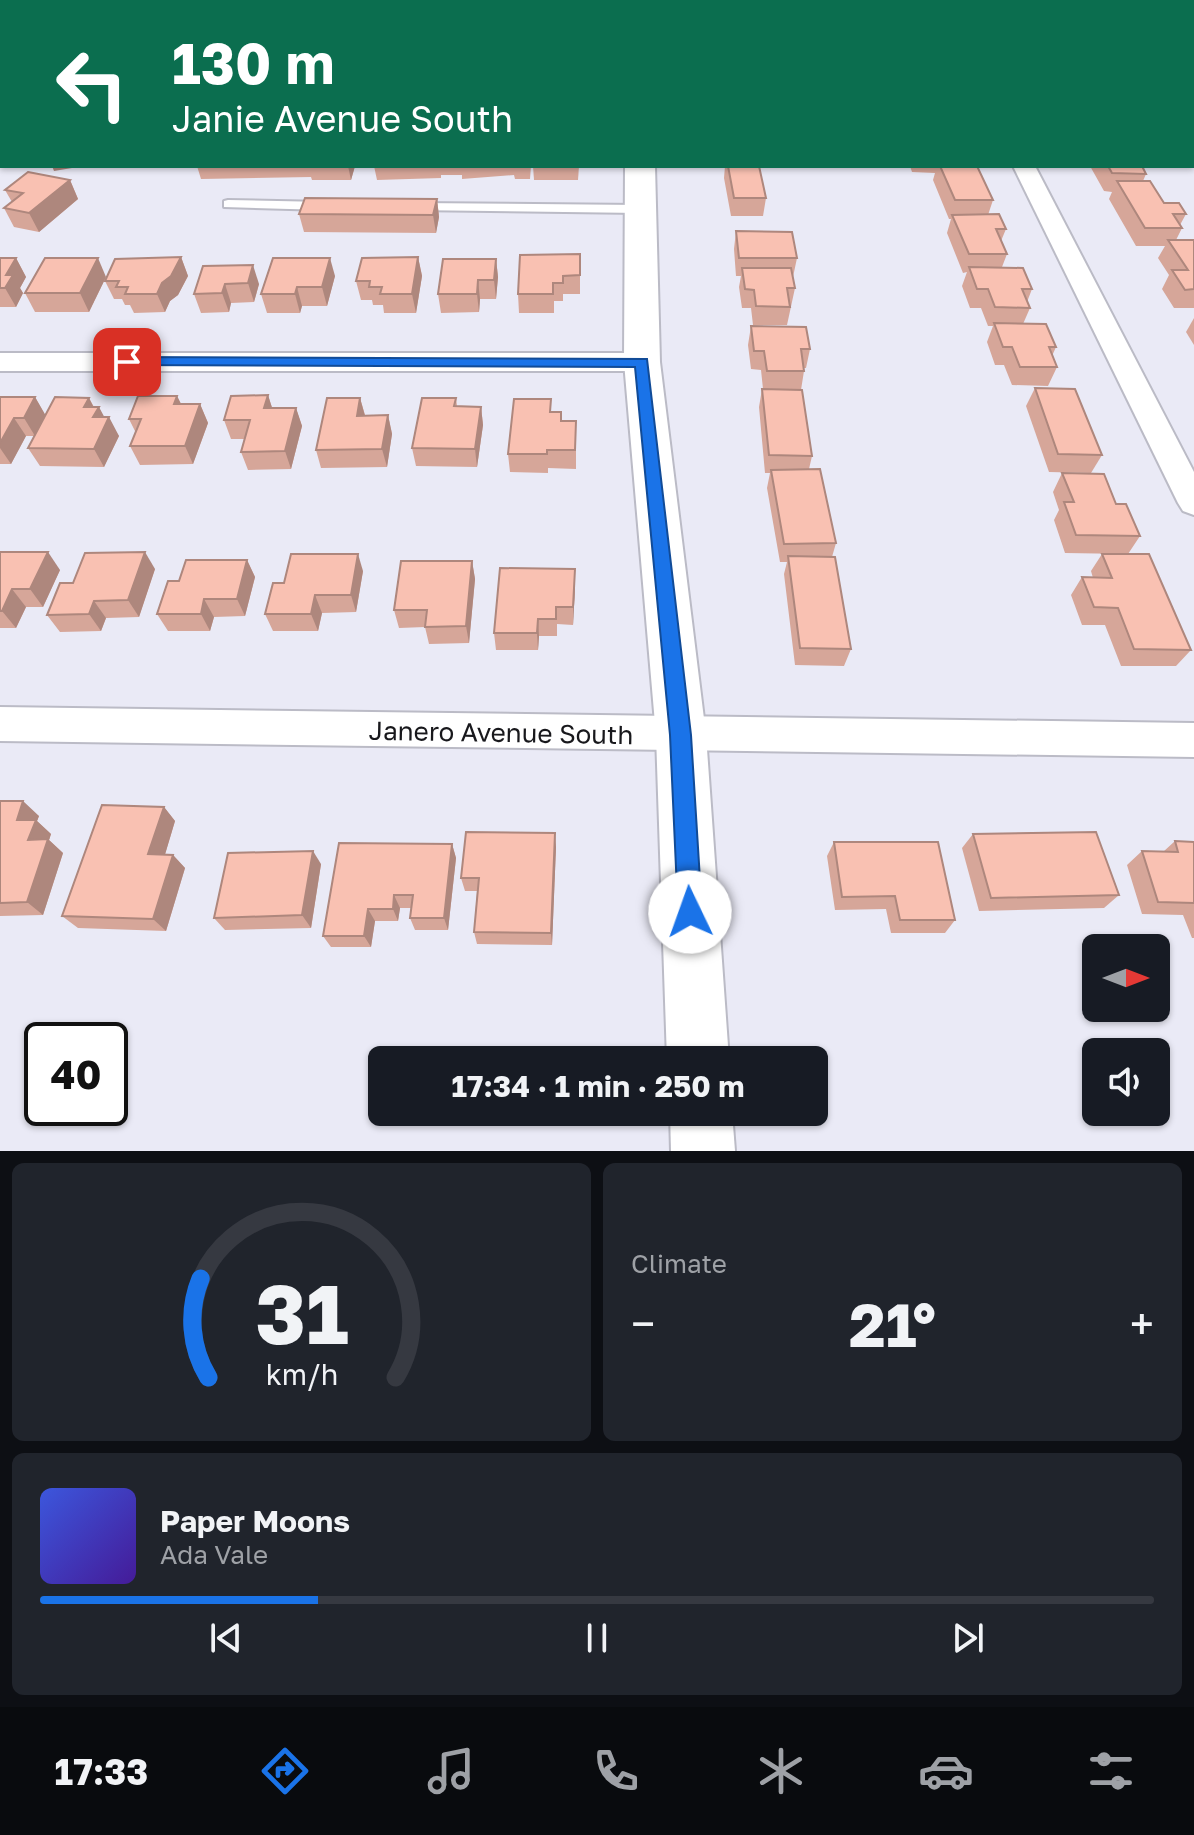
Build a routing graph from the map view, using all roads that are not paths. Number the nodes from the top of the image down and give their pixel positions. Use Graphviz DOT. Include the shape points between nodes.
graph roads {
  1 [pos="1025,168"];
  2 [pos="640,188"];
  3 [pos="228,204"];
  4 [pos="337,206"];
  5 [pos="399,206"];
  6 [pos="0,362"];
  7 [pos="642,362"];
  8 [pos="1194,503"];
  9 [pos="0,724"];
  10 [pos="681,735"];
  11 [pos="1194,740"];
  12 [pos="697,1046"];
  13 [pos="702,1126"];
  14 [pos="703,1151"];
  1 -- 8 [label="street"];
  2 -- 5 [label="lane"];
  2 -- 7 [label="street"];
  3 -- 4 [label="lane"];
  6 -- 7 [label="street"];
  7 -- 10 [label="street"];
  9 -- 10 [label="street, Janero Avenue South"];
  10 -- 11 [label="street, Janero Avenue South"];
  10 -- 12 [label="street"];
  13 -- 14 [label="street"];
}
